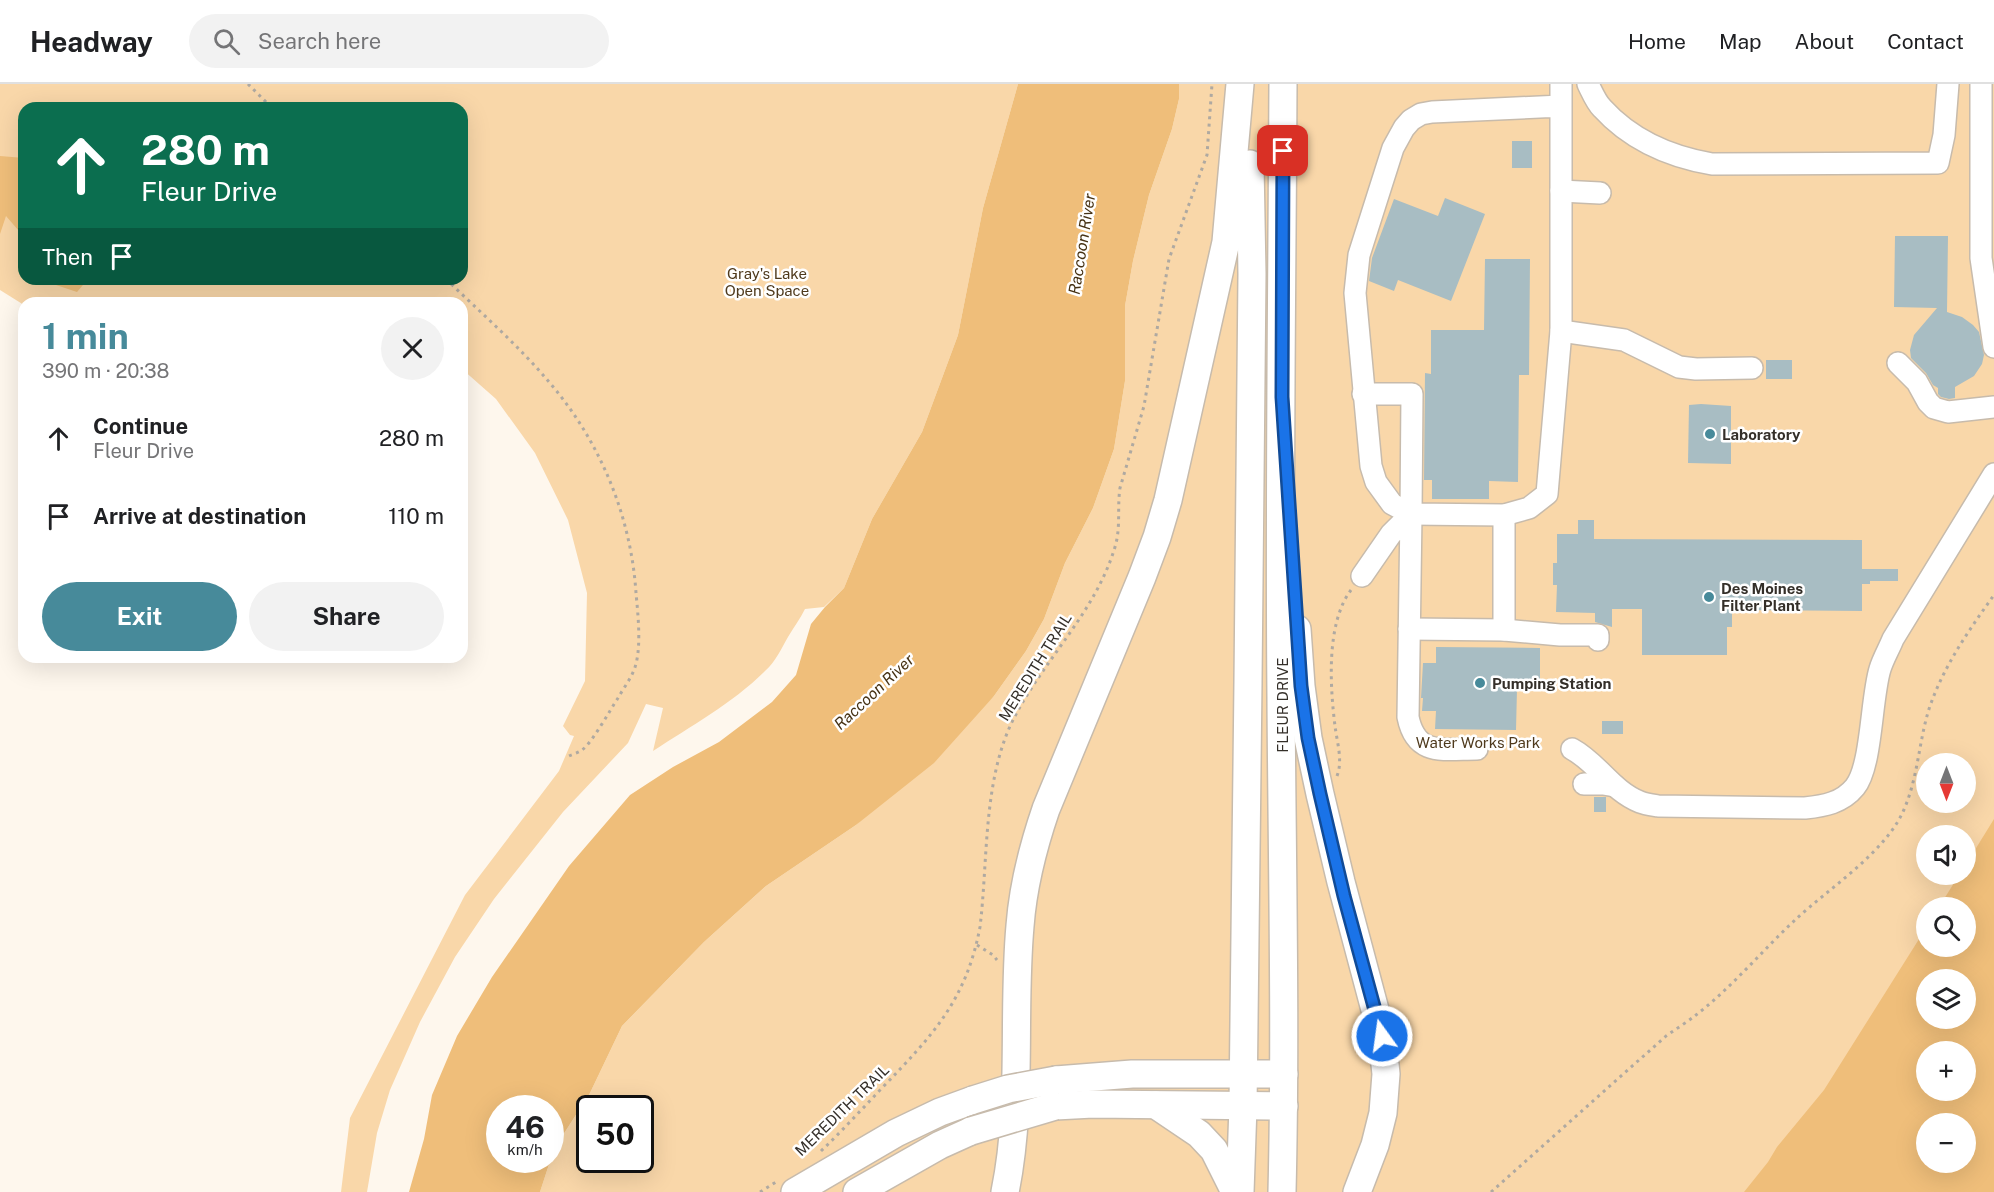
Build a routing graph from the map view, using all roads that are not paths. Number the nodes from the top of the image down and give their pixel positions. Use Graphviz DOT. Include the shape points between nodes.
graph roads {
  1 [pos="1240,84"];
  2 [pos="1250,84"];
  3 [pos="1283,84"];
  4 [pos="1561,84"];
  5 [pos="1588,84"];
  6 [pos="1948,84"];
  7 [pos="1981,84"];
  8 [pos="1561,106"];
  9 [pos="1561,191"];
  10 [pos="1600,193"];
  11 [pos="1561,331"];
  12 [pos="1994,347"];
  13 [pos="1898,363"];
  14 [pos="1752,368"];
  15 [pos="1363,394"];
  16 [pos="1282,397"];
  17 [pos="1994,407"];
  18 [pos="1994,474"];
  19 [pos="1411,514"];
  20 [pos="1504,515"];
  21 [pos="1362,576"];
  22 [pos="1409,629"];
  23 [pos="1504,630"];
  24 [pos="1598,640"];
  25 [pos="1477,749"];
  26 [pos="1572,749"];
  27 [pos="1584,784"];
  28 [pos="1615,786"];
  29 [pos="1243,1074"];
  30 [pos="1284,1074"];
  31 [pos="1156,1105"];
  32 [pos="1243,1106"];
  33 [pos="1284,1106"];
  34 [pos="787,1186"];
  35 [pos="857,1192"];
  36 [pos="1005,1192"];
  37 [pos="1235,1192"];
  38 [pos="1240,1192"];
  39 [pos="1282,1192"];
  40 [pos="1357,1192"];
  1 -- 36 [label="main road" via="1226,242 1165,509 1142,577 1046,809 1024,888 1018,948 1015,1123"];
  2 -- 29 [label="main road" via="1252,285"];
  3 -- 16 [label="main road, FLEUR DRIVE"];
  4 -- 8 [label="lane"];
  5 -- 6 [label="lane" via="1600,107 1625,129 1658,149 1712,164 1771,164 1938,163"];
  7 -- 12 [label="lane" via="1981,258"];
  8 -- 9 [label="lane"];
  8 -- 15 [label="lane" via="1431,112 1421,114 1404,128 1393,148 1358,263 1355,293"];
  9 -- 10 [label="lane"];
  9 -- 11 [label="lane"];
  11 -- 14 [label="lane" via="1610,333 1679,367"];
  11 -- 20 [label="lane" via="1547,494 1529,508"];
  13 -- 17 [label="lane" via="1935,408 1948,412"];
  15 -- 19 [label="lane" via="1376,482 1392,504"];
  15 -- 19 [label="lane" via="1412,394"];
  16 -- 30 [label="main road, FLEUR DRIVE"];
  16 -- 40 [label="main road" via="1301,686 1308,738 1382,1036 1386,1074 1383,1113"];
  18 -- 28 [label="lane" via="1893,639 1880,668 1864,770 1845,797 1820,807 1805,808 1658,806 1640,802"];
  19 -- 20 [label="lane"];
  19 -- 21 [label="lane" via="1391,534"];
  19 -- 22 [label="lane"];
  20 -- 23 [label="lane"];
  22 -- 23 [label="lane"];
  22 -- 25 [label="lane" via="1408,717 1416,739 1425,747"];
  23 -- 24 [label="lane" via="1560,637 1598,635"];
  26 -- 28 [label="lane" via="1586,756"];
  27 -- 28 [label="lane"];
  29 -- 30 [label="main road"];
  29 -- 32 [label="main road"];
  29 -- 34 [label="main road, bridge" via="1132,1074 1056,1080 1008,1089 940,1112"];
  30 -- 33 [label="main road, FLEUR DRIVE"];
  31 -- 32 [label="main road"];
  31 -- 35 [label="main road, bridge" via="1056,1106 971,1131"];
  31 -- 37 [label="main road" via="1199,1134 1214,1150"];
  32 -- 33 [label="main road"];
  32 -- 38 [label="main road"];
  33 -- 39 [label="main road, FLEUR DRIVE"];
}
